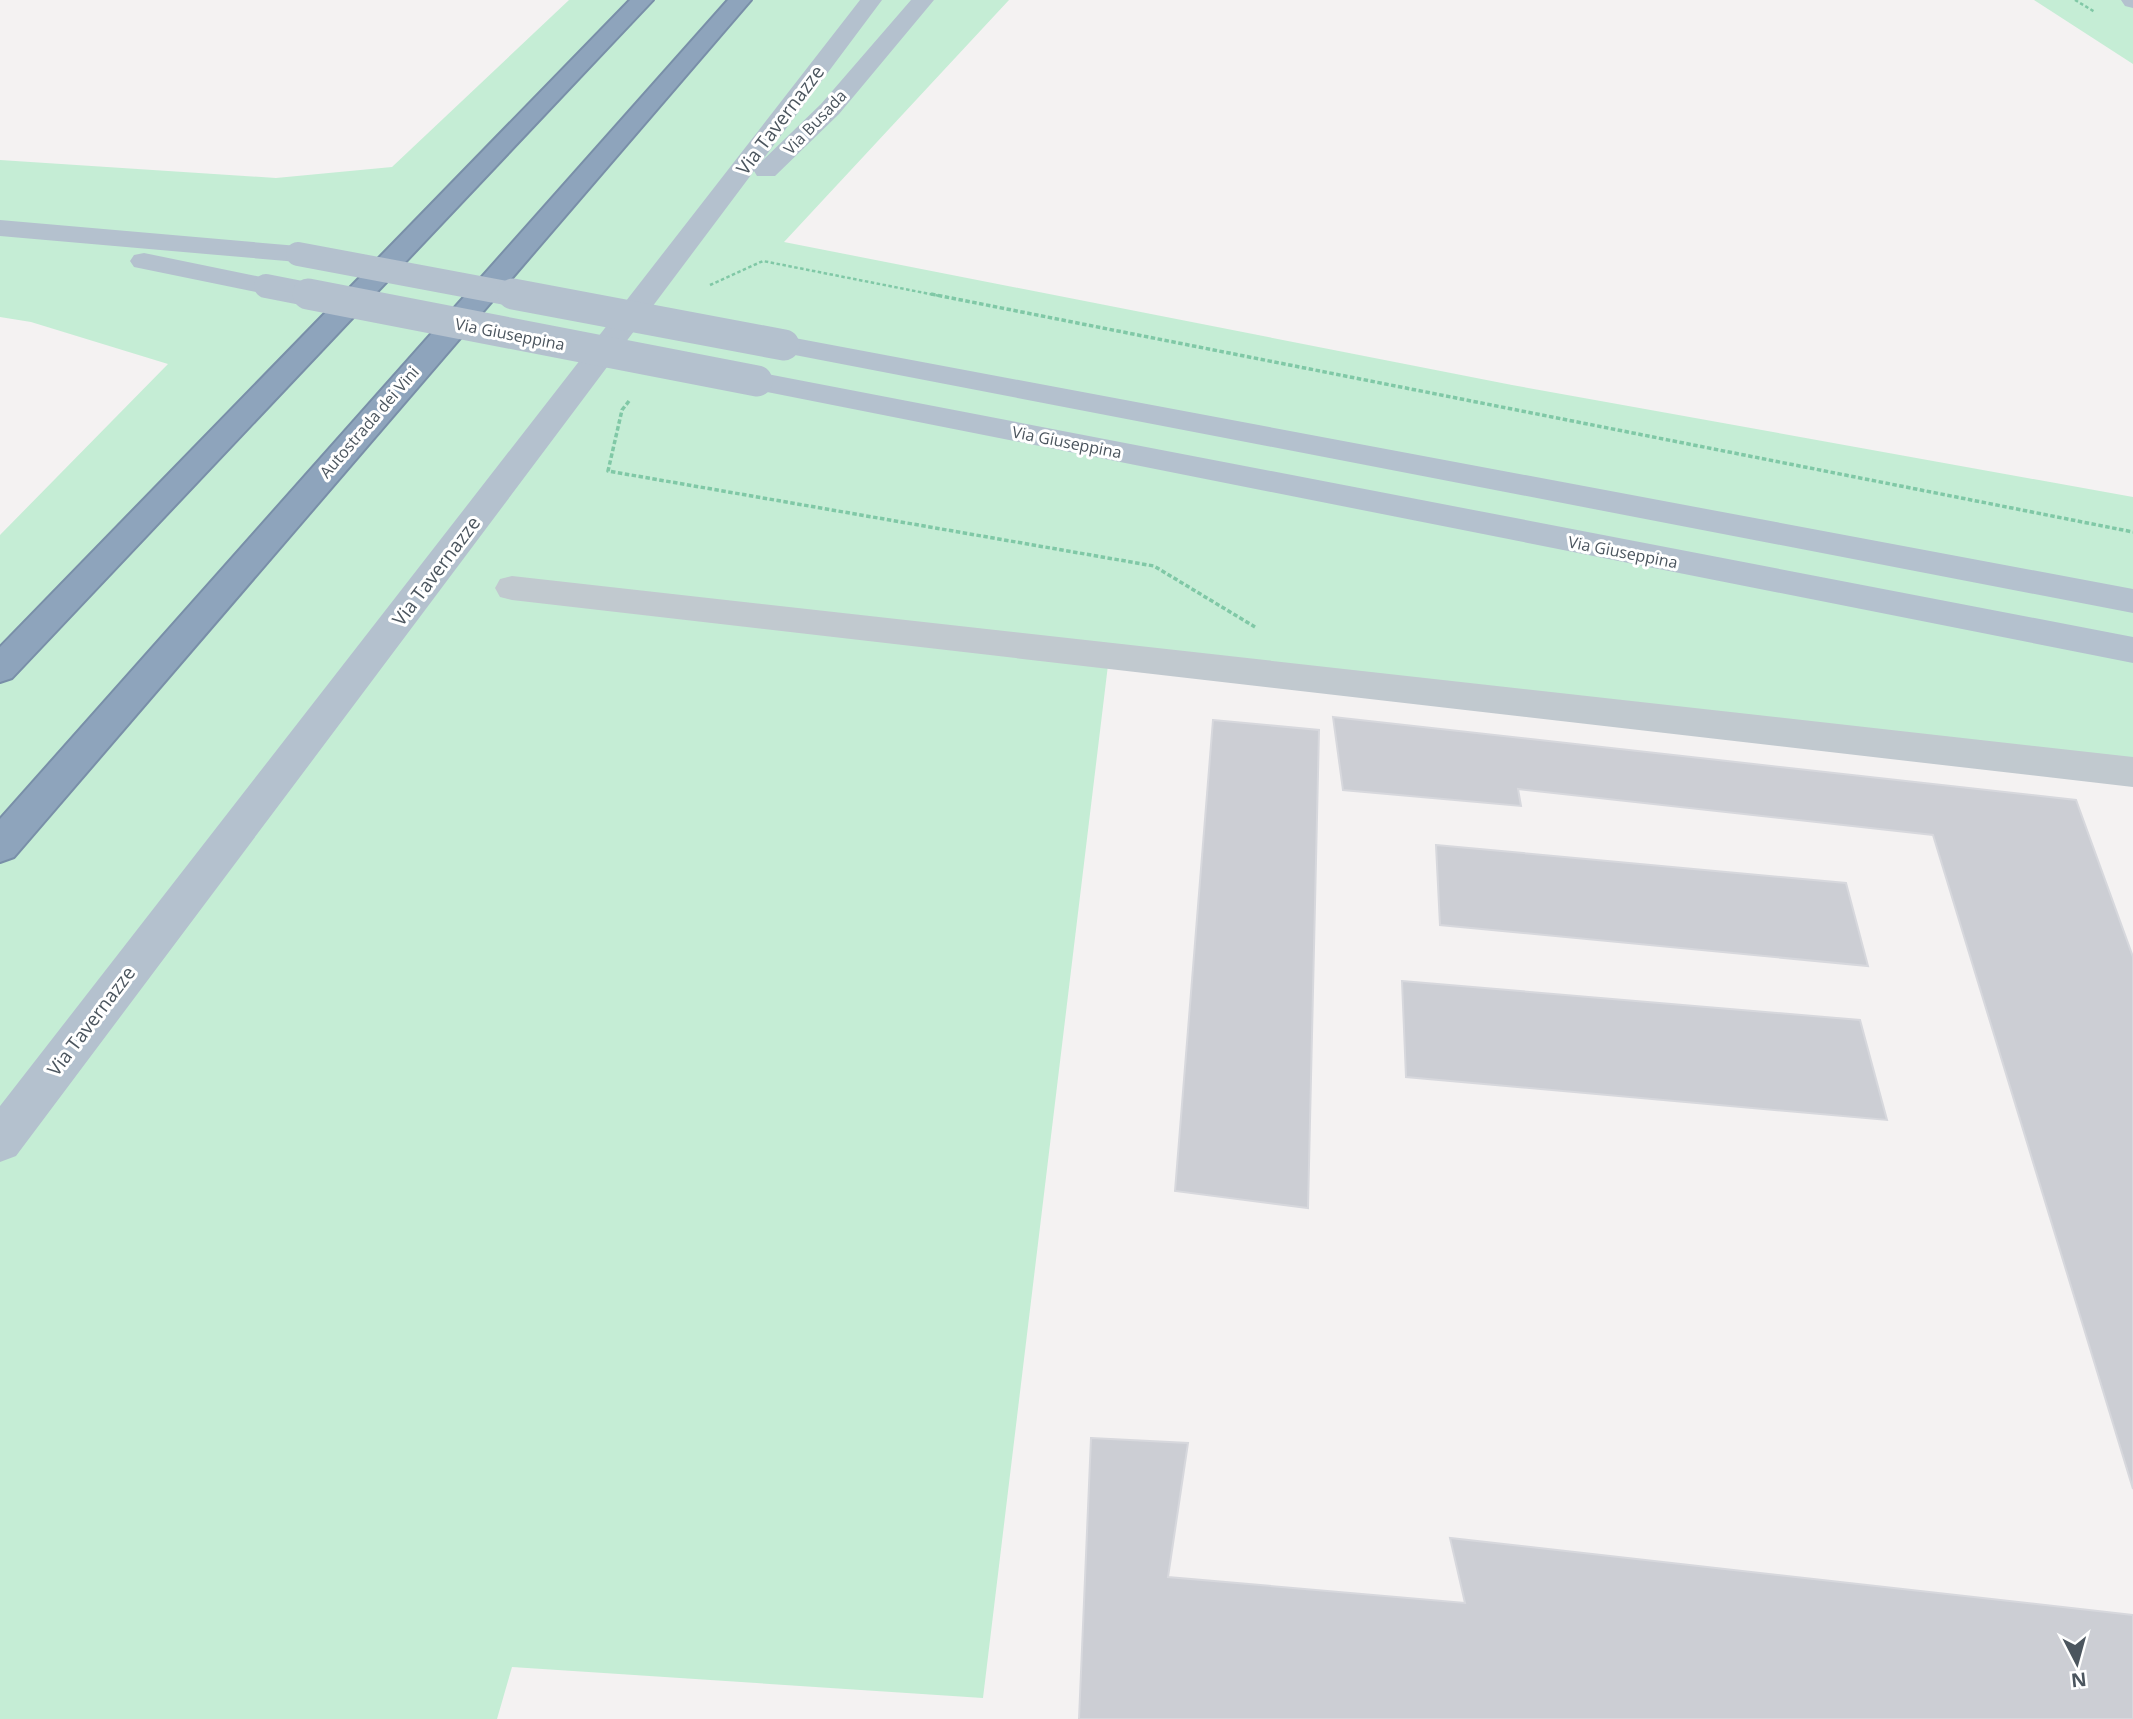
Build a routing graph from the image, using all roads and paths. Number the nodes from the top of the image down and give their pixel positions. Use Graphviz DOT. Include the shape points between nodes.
graph roads {
  1 [pos="642,0"];
  2 [pos="740,0"];
  3 [pos="871,0"];
  4 [pos="922,0"];
  5 [pos="0,228"];
  6 [pos="695,232"];
  7 [pos="0,237"];
  8 [pos="512,588"];
  9 [pos="2133,601"];
  10 [pos="2133,650"];
  11 [pos="0,669"];
  12 [pos="2133,772"];
  13 [pos="0,846"];
  14 [pos="0,1140"];
  1 -- 11 [label="highway"];
  2 -- 13 [label="highway, Autostrada dei Vini"];
  3 -- 6 [label="main road, Via Tavernazze"];
  4 -- 6 [label="main road, Via Busada" via="830,109"];
  5 -- 9 [label="main road, bridge" via="298,254"];
  6 -- 14 [label="main road, Via Tavernazze"];
  7 -- 10 [label="main road, Via Giuseppina, bridge" via="110,254"];
  8 -- 12 [label="street"];
}
